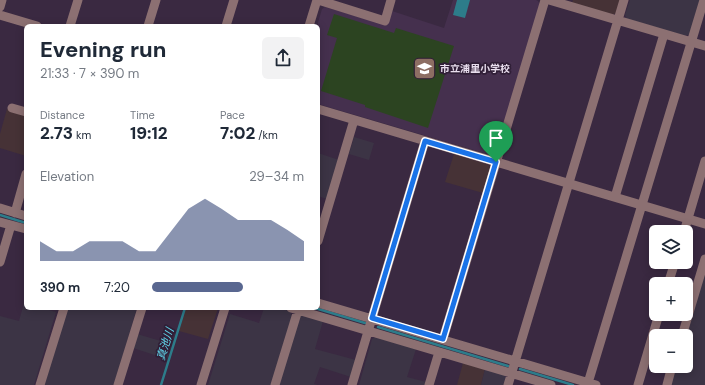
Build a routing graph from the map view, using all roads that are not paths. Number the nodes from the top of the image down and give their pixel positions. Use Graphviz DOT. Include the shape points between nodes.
graph roads {
  1 [pos="2,0"];
  2 [pos="78,0"];
  3 [pos="156,0"];
  4 [pos="234,0"];
  5 [pos="317,0"];
  6 [pos="391,0"];
  7 [pos="545,0"];
  8 [pos="549,0"];
  9 [pos="624,0"];
  10 [pos="704,0"];
  11 [pos="0,7"];
  12 [pos="0,15"];
  13 [pos="618,20"];
  14 [pos="30,24"];
  15 [pos="71,24"];
  16 [pos="149,24"];
  17 [pos="227,24"];
  18 [pos="310,24"];
  19 [pos="664,34"];
  20 [pos="691,42"];
  21 [pos="705,46"];
  22 [pos="12,108"];
  23 [pos="320,110"];
  24 [pos="24,111"];
  25 [pos="354,120"];
  26 [pos="425,141"];
  27 [pos="705,161"];
  28 [pos="496,162"];
  29 [pos="24,180"];
  30 [pos="568,183"];
  31 [pos="615,197"];
  32 [pos="642,205"];
  33 [pos="0,208"];
  34 [pos="14,213"];
  35 [pos="24,216"];
  36 [pos="688,219"];
  37 [pos="0,222"];
  38 [pos="705,224"];
  39 [pos="11,225"];
  40 [pos="686,225"];
  41 [pos="24,228"];
  42 [pos="320,234"];
  43 [pos="705,259"];
  44 [pos="0,262"];
  45 [pos="320,304"];
  46 [pos="63,310"];
  47 [pos="141,310"];
  48 [pos="224,310"];
  49 [pos="294,310"];
  50 [pos="297,310"];
  51 [pos="372,318"];
  52 [pos="657,321"];
  53 [pos="684,329"];
  54 [pos="369,331"];
  55 [pos="443,339"];
  56 [pos="439,352"];
  57 [pos="516,361"];
  58 [pos="512,373"];
  59 [pos="670,373"];
  60 [pos="592,384"];
  61 [pos="40,385"];
  62 [pos="118,385"];
  63 [pos="201,385"];
  64 [pos="275,385"];
  65 [pos="352,385"];
  66 [pos="429,385"];
  67 [pos="508,385"];
  68 [pos="551,385"];
  69 [pos="638,385"];
  70 [pos="667,385"];
  1 -- 11 [label="street"];
  2 -- 15 [label="street"];
  3 -- 16 [label="street"];
  4 -- 17 [label="street"];
  5 -- 6 [label="street" via="385,21"];
  5 -- 18 [label="street"];
  7 -- 28 [label="street"];
  8 -- 13 [label="street"];
  9 -- 13 [label="street"];
  10 -- 20 [label="street"];
  12 -- 14 [label="street"];
  13 -- 19 [label="street"];
  13 -- 30 [label="street"];
  19 -- 20 [label="street"];
  19 -- 31 [label="street"];
  20 -- 21 [label="street"];
  20 -- 32 [label="street"];
  22 -- 24 [label="street"];
  23 -- 25 [label="street"];
  25 -- 26 [label="street"];
  25 -- 42 [label="street"];
  26 -- 28 [label="street"];
  26 -- 51 [label="street"];
  27 -- 36 [label="street"];
  28 -- 30 [label="street"];
  28 -- 55 [label="street"];
  29 -- 34 [label="street"];
  30 -- 31 [label="street"];
  30 -- 57 [label="street"];
  31 -- 32 [label="street"];
  32 -- 36 [label="street"];
  32 -- 60 [label="street"];
  33 -- 34 [label="street"];
  34 -- 35 [label="street"];
  36 -- 38 [label="street"];
  36 -- 40 [label="street"];
  37 -- 39 [label="street"];
  39 -- 41 [label="street"];
  39 -- 44 [label="street"];
  43 -- 53 [label="street"];
  45 -- 51 [label="street"];
  46 -- 61 [label="street"];
  47 -- 62 [label="street"];
  48 -- 63 [label="street"];
  49 -- 64 [label="street"];
  50 -- 54 [label="street"];
  51 -- 54 [label="street"];
  51 -- 55 [label="street"];
  52 -- 69 [label="street"];
  54 -- 56 [label="street"];
  54 -- 65 [label="street"];
  55 -- 57 [label="street"];
  56 -- 58 [label="street"];
  56 -- 66 [label="street"];
  57 -- 58 [label="street"];
  57 -- 60 [label="street"];
  58 -- 67 [label="street"];
  58 -- 68 [label="street"];
  59 -- 70 [label="street"];
}
